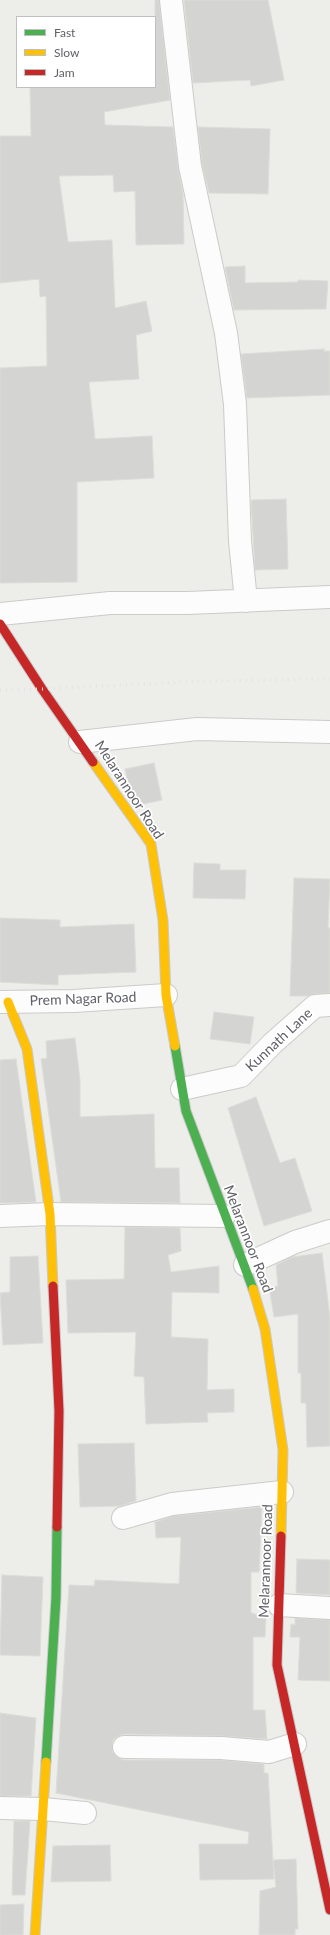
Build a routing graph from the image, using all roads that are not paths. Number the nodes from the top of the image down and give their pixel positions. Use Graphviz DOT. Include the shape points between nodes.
graph roads {
  1 [pos="172,0"];
  2 [pos="330,597"];
  3 [pos="246,601"];
  4 [pos="0,614"];
  5 [pos="0,624"];
  6 [pos="330,732"];
  7 [pos="80,742"];
  8 [pos="166,995"];
  9 [pos="4,1002"];
  10 [pos="330,1005"];
  11 [pos="182,1089"];
  12 [pos="50,1214"];
  13 [pos="0,1216"];
  14 [pos="224,1216"];
  15 [pos="330,1231"];
  16 [pos="245,1265"];
  17 [pos="282,1492"];
  18 [pos="123,1518"];
  19 [pos="279,1605"];
  20 [pos="330,1608"];
  21 [pos="295,1744"];
  22 [pos="124,1747"];
  23 [pos="0,1808"];
  24 [pos="43,1809"];
  25 [pos="85,1813"];
  26 [pos="330,1910"];
  27 [pos="35,1935"];
  1 -- 3 [label="street" via="190,166 226,334 235,404 240,541"];
  2 -- 3 [label="street"];
  3 -- 4 [label="street" via="110,603"];
  5 -- 7 [label="street, Melarannoor Road"];
  6 -- 7 [label="street" via="197,729"];
  7 -- 8 [label="street, Melarannoor Road" via="151,844 163,920"];
  8 -- 9 [label="street, Prem Nagar Road" via="74,1001"];
  8 -- 11 [label="street, Melarannoor Road"];
  9 -- 12 [label="street" via="27,1049"];
  10 -- 11 [label="street, Kunnath Lane" via="315,1006 240,1076"];
  11 -- 14 [label="street, Melarannoor Road" via="186,1111"];
  12 -- 13 [label="street"];
  12 -- 14 [label="street"];
  12 -- 24 [label="street" via="58,1411 56,1598"];
  14 -- 16 [label="street, Melarannoor Road"];
  15 -- 16 [label="street" via="295,1242"];
  16 -- 17 [label="street, Melarannoor Road" via="265,1329 283,1450"];
  17 -- 18 [label="street" via="172,1504"];
  17 -- 19 [label="street, Melarannoor Road"];
  19 -- 20 [label="street"];
  19 -- 21 [label="street, Melarannoor Road" via="277,1665"];
  21 -- 22 [label="street" via="269,1752 221,1748"];
  21 -- 26 [label="street, Melarannoor Road"];
  23 -- 24 [label="street"];
  24 -- 25 [label="street"];
  24 -- 27 [label="street"];
}
